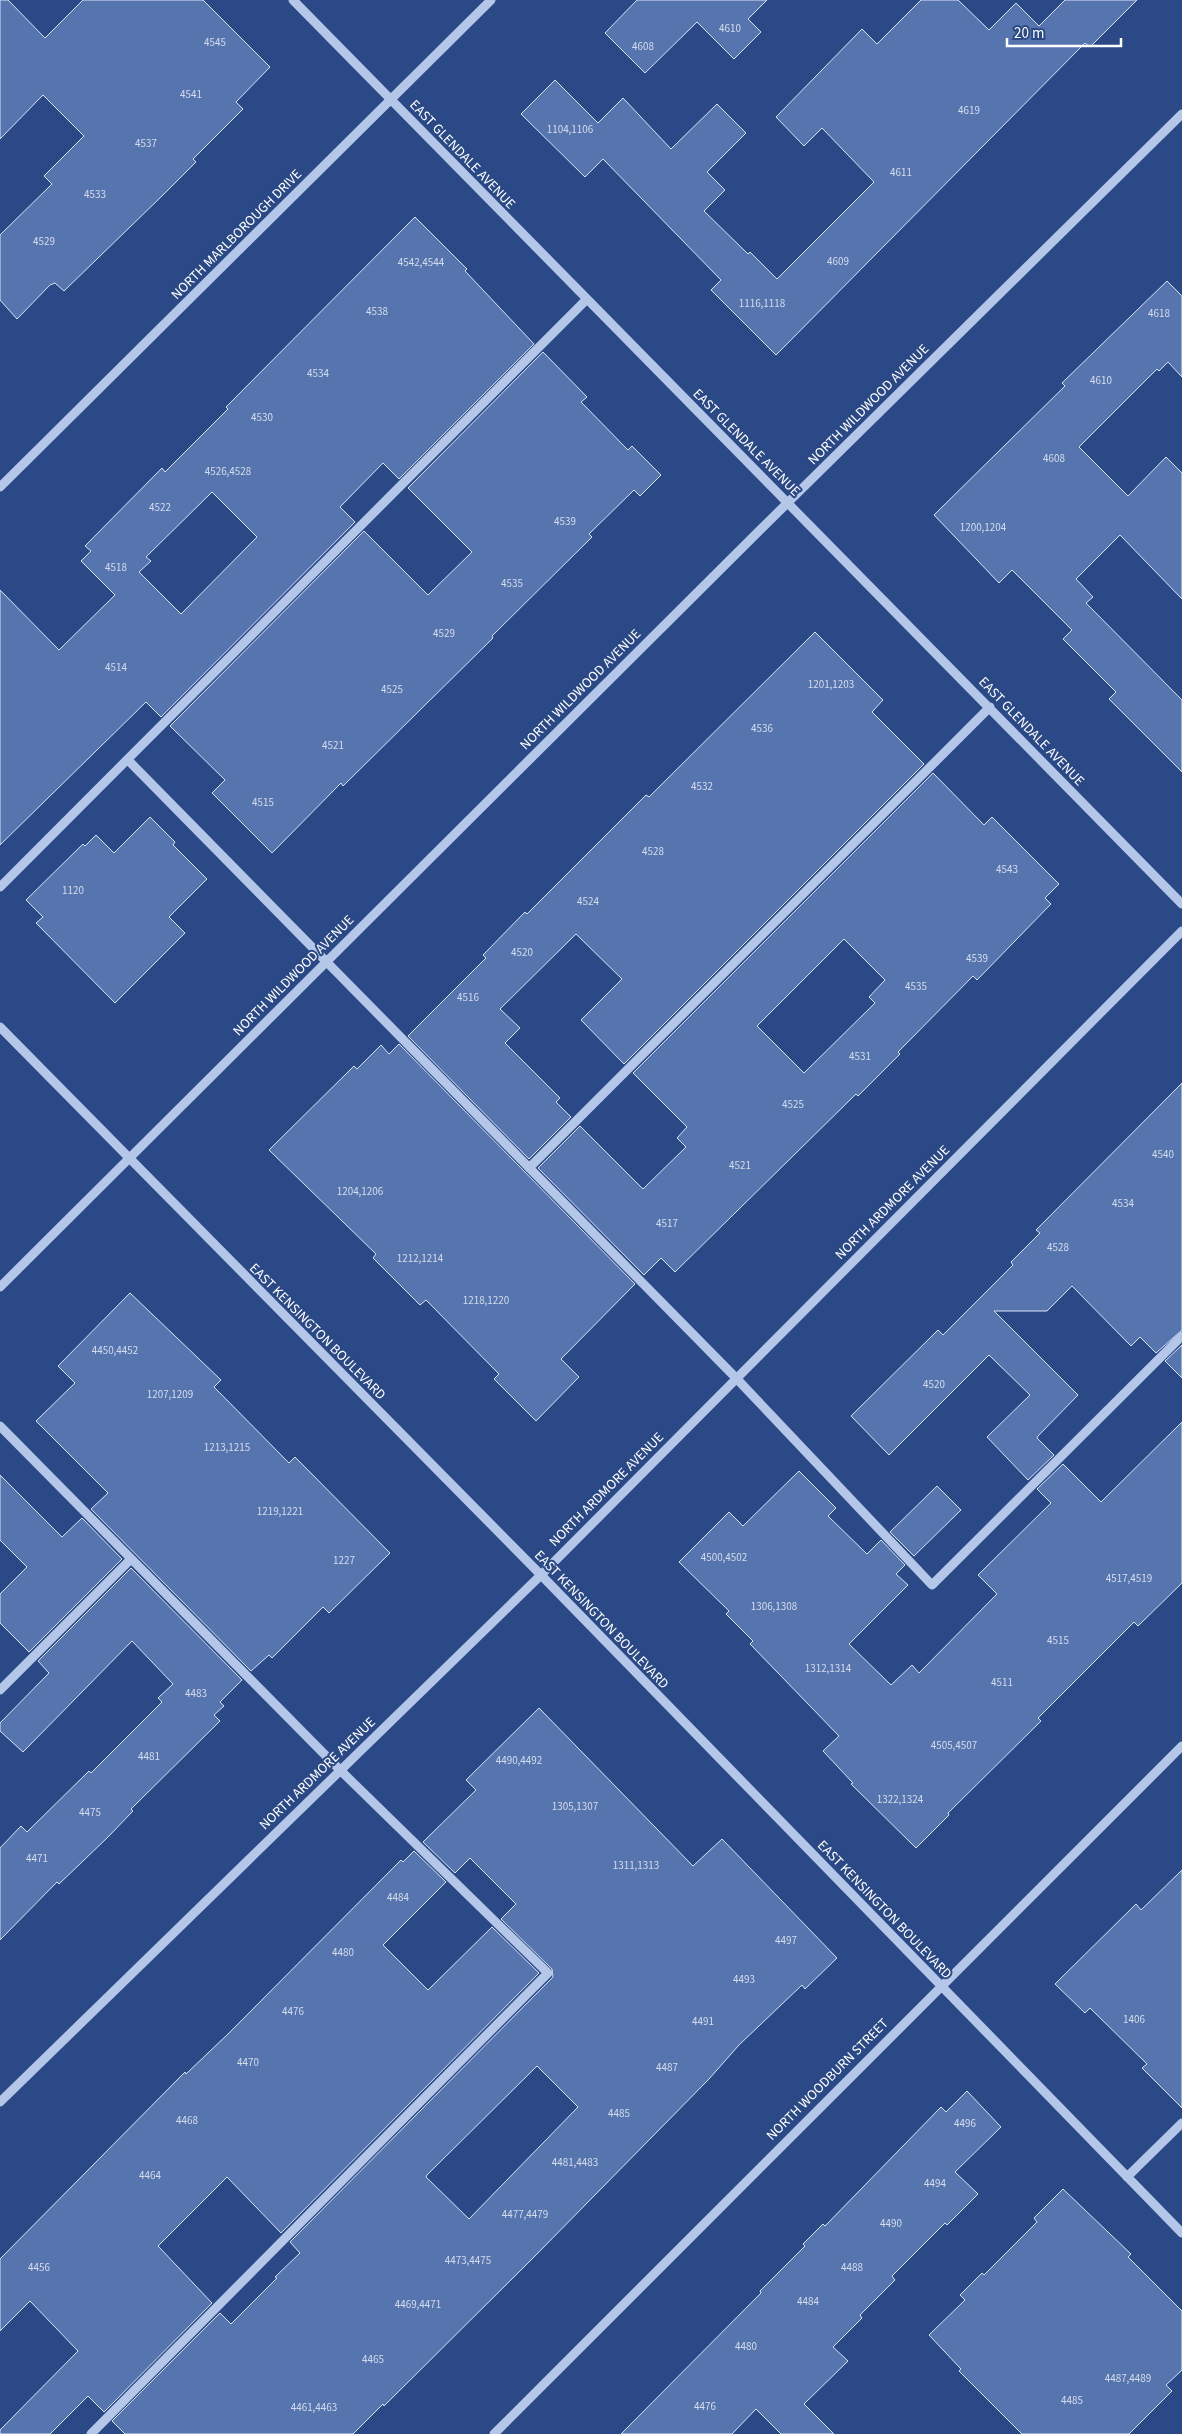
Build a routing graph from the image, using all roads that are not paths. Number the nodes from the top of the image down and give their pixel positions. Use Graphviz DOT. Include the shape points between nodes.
graph roads {
  1 [pos="293,0"];
  2 [pos="491,0"];
  3 [pos="391,100"];
  4 [pos="1182,114"];
  5 [pos="587,299"];
  6 [pos="0,487"];
  7 [pos="788,503"];
  8 [pos="990,707"];
  9 [pos="128,760"];
  10 [pos="0,888"];
  11 [pos="1182,904"];
  12 [pos="1182,931"];
  13 [pos="326,961"];
  14 [pos="0,1027"];
  15 [pos="129,1158"];
  16 [pos="529,1168"];
  17 [pos="0,1287"];
  18 [pos="1182,1336"];
  19 [pos="736,1378"];
  20 [pos="0,1426"];
  21 [pos="132,1559"];
  22 [pos="540,1575"];
  23 [pos="0,1690"];
  24 [pos="1182,1746"];
  25 [pos="340,1770"];
  26 [pos="940,1985"];
  27 [pos="0,2102"];
  28 [pos="1182,2123"];
  29 [pos="1127,2177"];
  30 [pos="1182,2233"];
  31 [pos="91,2434"];
  32 [pos="494,2434"];
  1 -- 3 [label="street, EAST GLENDALE AVENUE"];
  2 -- 3 [label="street, NORTH MARLBOROUGH DRIVE"];
  3 -- 5 [label="street, EAST GLENDALE AVENUE"];
  3 -- 6 [label="street, NORTH MARLBOROUGH DRIVE"];
  4 -- 7 [label="street, NORTH WILDWOOD AVENUE"];
  5 -- 7 [label="street, EAST GLENDALE AVENUE"];
  5 -- 9 [label="street"];
  7 -- 8 [label="street, EAST GLENDALE AVENUE"];
  7 -- 13 [label="street, NORTH WILDWOOD AVENUE"];
  8 -- 11 [label="street, EAST GLENDALE AVENUE"];
  8 -- 16 [label="street"];
  9 -- 10 [label="street"];
  9 -- 13 [label="street"];
  12 -- 19 [label="street, NORTH ARDMORE AVENUE"];
  13 -- 15 [label="street, NORTH WILDWOOD AVENUE"];
  13 -- 16 [label="street"];
  14 -- 15 [label="street, EAST KENSINGTON BOULEVARD"];
  15 -- 17 [label="street, NORTH WILDWOOD AVENUE"];
  15 -- 22 [label="street, EAST KENSINGTON BOULEVARD"];
  16 -- 19 [label="street"];
  18 -- 19 [label="street" via="932,1585"];
  19 -- 22 [label="street, NORTH ARDMORE AVENUE"];
  20 -- 21 [label="street"];
  21 -- 23 [label="street"];
  21 -- 25 [label="street"];
  22 -- 25 [label="street, NORTH ARDMORE AVENUE"];
  22 -- 26 [label="street, EAST KENSINGTON BOULEVARD"];
  24 -- 26 [label="street, NORTH WOODBURN STREET"];
  25 -- 27 [label="street, NORTH ARDMORE AVENUE"];
  25 -- 31 [label="street" via="548,1973"];
  26 -- 29 [label="street, EAST KENSINGTON BOULEVARD"];
  26 -- 32 [label="street, NORTH WOODBURN STREET"];
  28 -- 29 [label="street"];
  29 -- 30 [label="street, EAST KENSINGTON BOULEVARD"];
}
